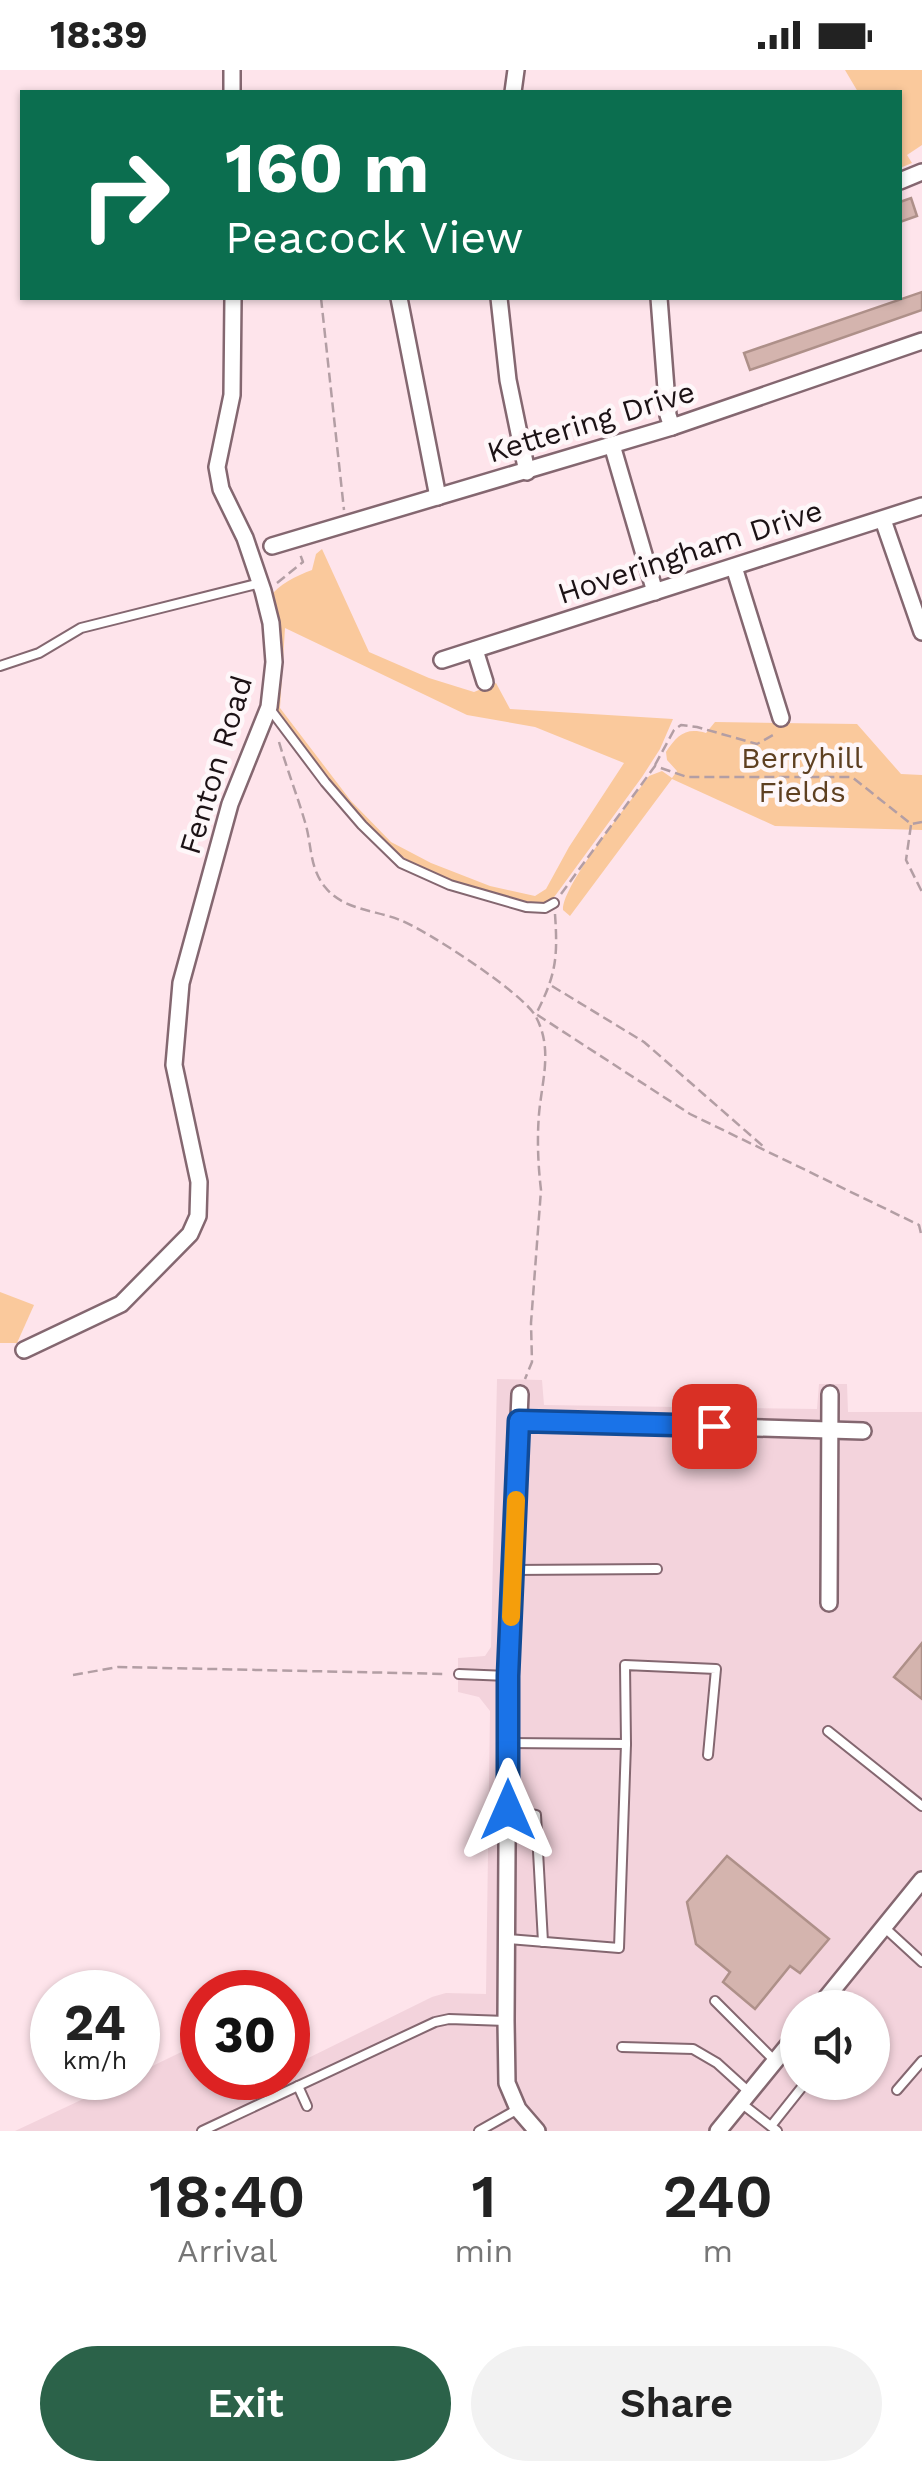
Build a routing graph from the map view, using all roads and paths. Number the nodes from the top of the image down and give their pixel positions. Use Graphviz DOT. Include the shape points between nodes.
graph roads {
  1 [pos="233,300"];
  2 [pos="322,300"];
  3 [pos="399,300"];
  4 [pos="500,300"];
  5 [pos="659,300"];
  6 [pos="922,341"];
  7 [pos="672,427"];
  8 [pos="612,445"];
  9 [pos="526,472"];
  10 [pos="438,496"];
  11 [pos="922,506"];
  12 [pos="882,520"];
  13 [pos="345,524"];
  14 [pos="296,538"];
  15 [pos="272,546"];
  16 [pos="734,566"];
  17 [pos="261,587"];
  18 [pos="655,592"];
  19 [pos="922,632"];
  20 [pos="475,650"];
  21 [pos="442,660"];
  22 [pos="0,666"];
  23 [pos="485,682"];
  24 [pos="789,684"];
  25 [pos="772,690"];
  26 [pos="268,707"];
  27 [pos="781,718"];
  28 [pos="277,737"];
  29 [pos="654,766"];
  30 [pos="922,822"];
  31 [pos="911,824"];
  32 [pos="922,892"];
  33 [pos="554,903"];
  34 [pos="551,986"];
  35 [pos="536,1014"];
  36 [pos="766,1150"];
  37 [pos="922,1238"];
  38 [pos="24,1350"];
  39 [pos="520,1394"];
  40 [pos="830,1394"];
  41 [pos="519,1421"];
  42 [pos="830,1429"];
  43 [pos="862,1430"];
  44 [pos="657,1569"];
  45 [pos="513,1570"];
  46 [pos="829,1603"];
  47 [pos="459,1674"];
  48 [pos="72,1675"];
  49 [pos="508,1676"];
  50 [pos="828,1731"];
  51 [pos="508,1743"];
  52 [pos="626,1744"];
  53 [pos="708,1755"];
  54 [pos="922,1806"];
  55 [pos="508,1810"];
  56 [pos="922,1880"];
  57 [pos="884,1927"];
  58 [pos="506,1938"];
  59 [pos="543,1942"];
  60 [pos="922,1962"];
  61 [pos="833,1990"];
  62 [pos="715,2001"];
  63 [pos="506,2021"];
  64 [pos="622,2047"];
  65 [pos="780,2055"];
  66 [pos="775,2061"];
  67 [pos="922,2061"];
  68 [pos="310,2080"];
  69 [pos="897,2090"];
  70 [pos="745,2098"];
  71 [pos="268,2100"];
  72 [pos="304,2100"];
  73 [pos="794,2100"];
  74 [pos="307,2106"];
  75 [pos="518,2109"];
  76 [pos="774,2129"];
  77 [pos="202,2131"];
  78 [pos="479,2131"];
  79 [pos="537,2131"];
  80 [pos="718,2131"];
  1 -- 17 [label="street, Fenton Road" via="232,395 217,468"];
  2 -- 13 [label="path"];
  3 -- 10 [label="street"];
  4 -- 9 [label="street"];
  5 -- 7 [label="street"];
  6 -- 7 [label="street, Kettering Drive"];
  7 -- 8 [label="street, Kettering Drive"];
  8 -- 9 [label="street, Kettering Drive"];
  8 -- 18 [label="street"];
  9 -- 10 [label="street, Kettering Drive"];
  10 -- 13 [label="street, Kettering Drive"];
  11 -- 12 [label="street, Hoveringham Drive"];
  12 -- 16 [label="street, Hoveringham Drive"];
  12 -- 19 [label="street"];
  13 -- 14 [label="street, Kettering Drive"];
  14 -- 15 [label="street, Kettering Drive"];
  14 -- 17 [label="path" via="302,562"];
  16 -- 18 [label="street, Hoveringham Drive"];
  16 -- 25 [label="street"];
  17 -- 22 [label="lane" via="81,628"];
  17 -- 26 [label="street, Fenton Road" via="272,623"];
  18 -- 20 [label="street, Hoveringham Drive"];
  20 -- 21 [label="street, Hoveringham Drive"];
  20 -- 23 [label="street"];
  24 -- 25 [label="street"];
  25 -- 27 [label="street"];
  26 -- 33 [label="lane" via="400,863 526,907"];
  26 -- 38 [label="street, Fenton Road" via="230,804 181,983 174,1066 200,1182 198,1216 190,1234 121,1304"];
  27 -- 29 [label="path" via="781,730 756,744 681,725"];
  28 -- 35 [label="path" via="314,871 328,891 434,936"];
  29 -- 31 [label="path" via="687,777 852,777"];
  29 -- 33 [label="path"];
  30 -- 31 [label="path"];
  31 -- 32 [label="path" via="906,860"];
  33 -- 34 [label="path" via="558,952"];
  34 -- 35 [label="path"];
  34 -- 36 [label="path" via="644,1042"];
  35 -- 36 [label="path" via="690,1114"];
  35 -- 39 [label="path" via="547,1054 539,1109 532,1362"];
  36 -- 37 [label="path" via="919,1225"];
  39 -- 41 [label="street"];
  40 -- 42 [label="street"];
  41 -- 42 [label="street"];
  41 -- 45 [label="street"];
  42 -- 43 [label="street"];
  42 -- 46 [label="street"];
  44 -- 45 [label="lane"];
  45 -- 49 [label="street"];
  47 -- 48 [label="path" via="118,1667"];
  47 -- 49 [label="lane"];
  49 -- 51 [label="street"];
  50 -- 54 [label="lane"];
  51 -- 52 [label="lane"];
  51 -- 55 [label="street"];
  52 -- 53 [label="lane" via="625,1664 716,1669"];
  52 -- 59 [label="lane" via="618,1948"];
  55 -- 58 [label="street"];
  55 -- 59 [label="lane" via="536,1815"];
  56 -- 57 [label="street"];
  57 -- 60 [label="lane"];
  57 -- 61 [label="street"];
  58 -- 59 [label="lane"];
  58 -- 63 [label="street"];
  62 -- 66 [label="lane"];
  63 -- 68 [label="lane" via="436,2022"];
  63 -- 75 [label="street" via="508,2083"];
  64 -- 70 [label="lane" via="693,2049 717,2063"];
  65 -- 66 [label="street"];
  66 -- 70 [label="street"];
  67 -- 69 [label="lane"];
  70 -- 76 [label="lane"];
  70 -- 80 [label="street"];
  71 -- 77 [label="lane"];
  72 -- 74 [label="lane"];
  73 -- 76 [label="lane"];
  75 -- 78 [label="lane"];
  75 -- 79 [label="street"];
}
